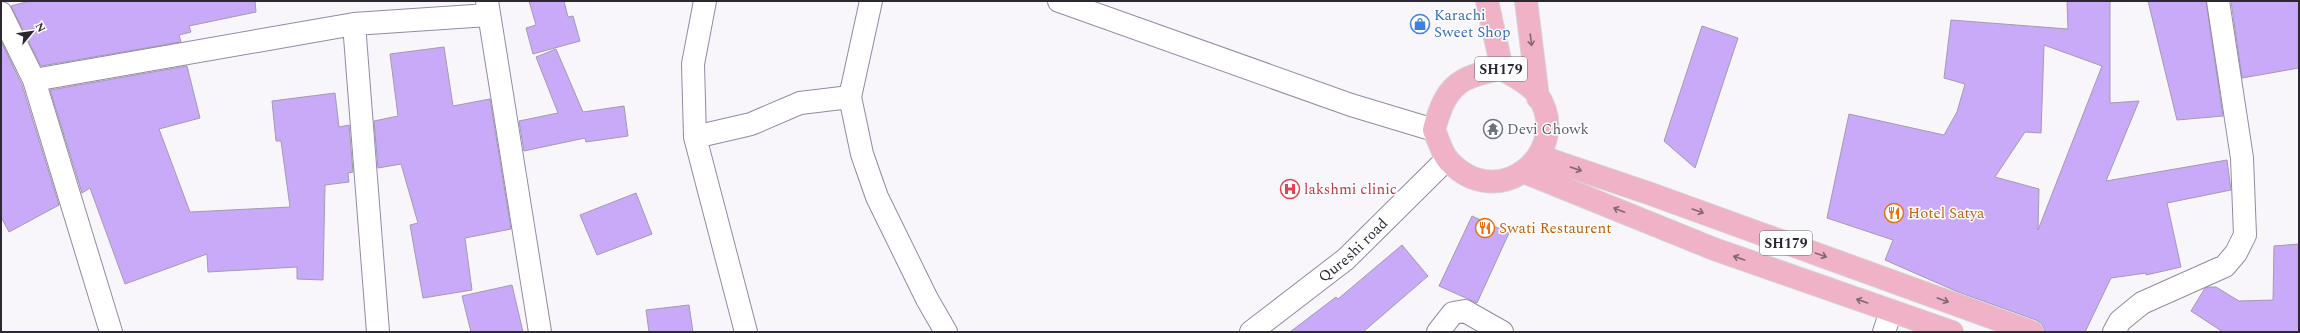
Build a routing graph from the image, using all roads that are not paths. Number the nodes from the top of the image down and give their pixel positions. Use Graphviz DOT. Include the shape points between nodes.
graph roads {
  1 [pos="704,1"];
  2 [pos="871,1"];
  3 [pos="1059,1"];
  4 [pos="1487,1"];
  5 [pos="1526,1"];
  6 [pos="2218,1"];
  7 [pos="488,8"];
  8 [pos="1,13"];
  9 [pos="354,24"];
  10 [pos="1502,69"];
  11 [pos="34,80"];
  12 [pos="850,97"];
  13 [pos="1538,98"];
  14 [pos="1434,130"];
  15 [pos="695,137"];
  16 [pos="1539,156"];
  17 [pos="1447,159"];
  18 [pos="1524,172"];
  19 [pos="1891,311"];
  20 [pos="111,332"];
  21 [pos="378,332"];
  22 [pos="540,332"];
  23 [pos="746,332"];
  24 [pos="946,332"];
  25 [pos="1251,332"];
  26 [pos="1438,332"];
  27 [pos="1502,332"];
  28 [pos="1884,332"];
  29 [pos="1952,332"];
  30 [pos="2032,332"];
  31 [pos="2114,332"];
  1 -- 15 [label="street" via="694,64"];
  2 -- 12 [label="street"];
  3 -- 14 [label="street" via="1351,105"];
  4 -- 10 [label="main road, SH179"];
  5 -- 13 [label="main road, SH179, one-way"];
  6 -- 31 [label="street" via="2242,158 2245,235 2236,253 2225,266 2142,303 2120,321"];
  7 -- 9 [label="street"];
  7 -- 22 [label="street"];
  8 -- 11 [label="street"];
  9 -- 11 [label="street"];
  9 -- 21 [label="street"];
  10 -- 13 [label="main road, SH179" via="1521,80"];
  10 -- 14 [label="main road, SH179" via="1480,73 1460,82 1445,97"];
  11 -- 20 [label="street"];
  12 -- 15 [label="street" via="800,103 751,124"];
  12 -- 24 [label="street" via="862,154 877,197"];
  13 -- 16 [label="main road, SH179" via="1546,115 1546,138"];
  14 -- 17 [label="main road, SH179"];
  15 -- 23 [label="street"];
  16 -- 18 [label="main road, SH179"];
  16 -- 30 [label="main road, SH179, one-way"];
  17 -- 18 [label="main road, SH179" via="1463,173 1483,181 1504,181"];
  17 -- 25 [label="street, Qureshi road" via="1346,259"];
  19 -- 18 [label="main road, SH179, one-way" via="1714,249"];
  19 -- 28 [label="street"];
  19 -- 29 [label="main road, SH179"];
  26 -- 27 [label="street" via="1453,313 1465,311"];
}
